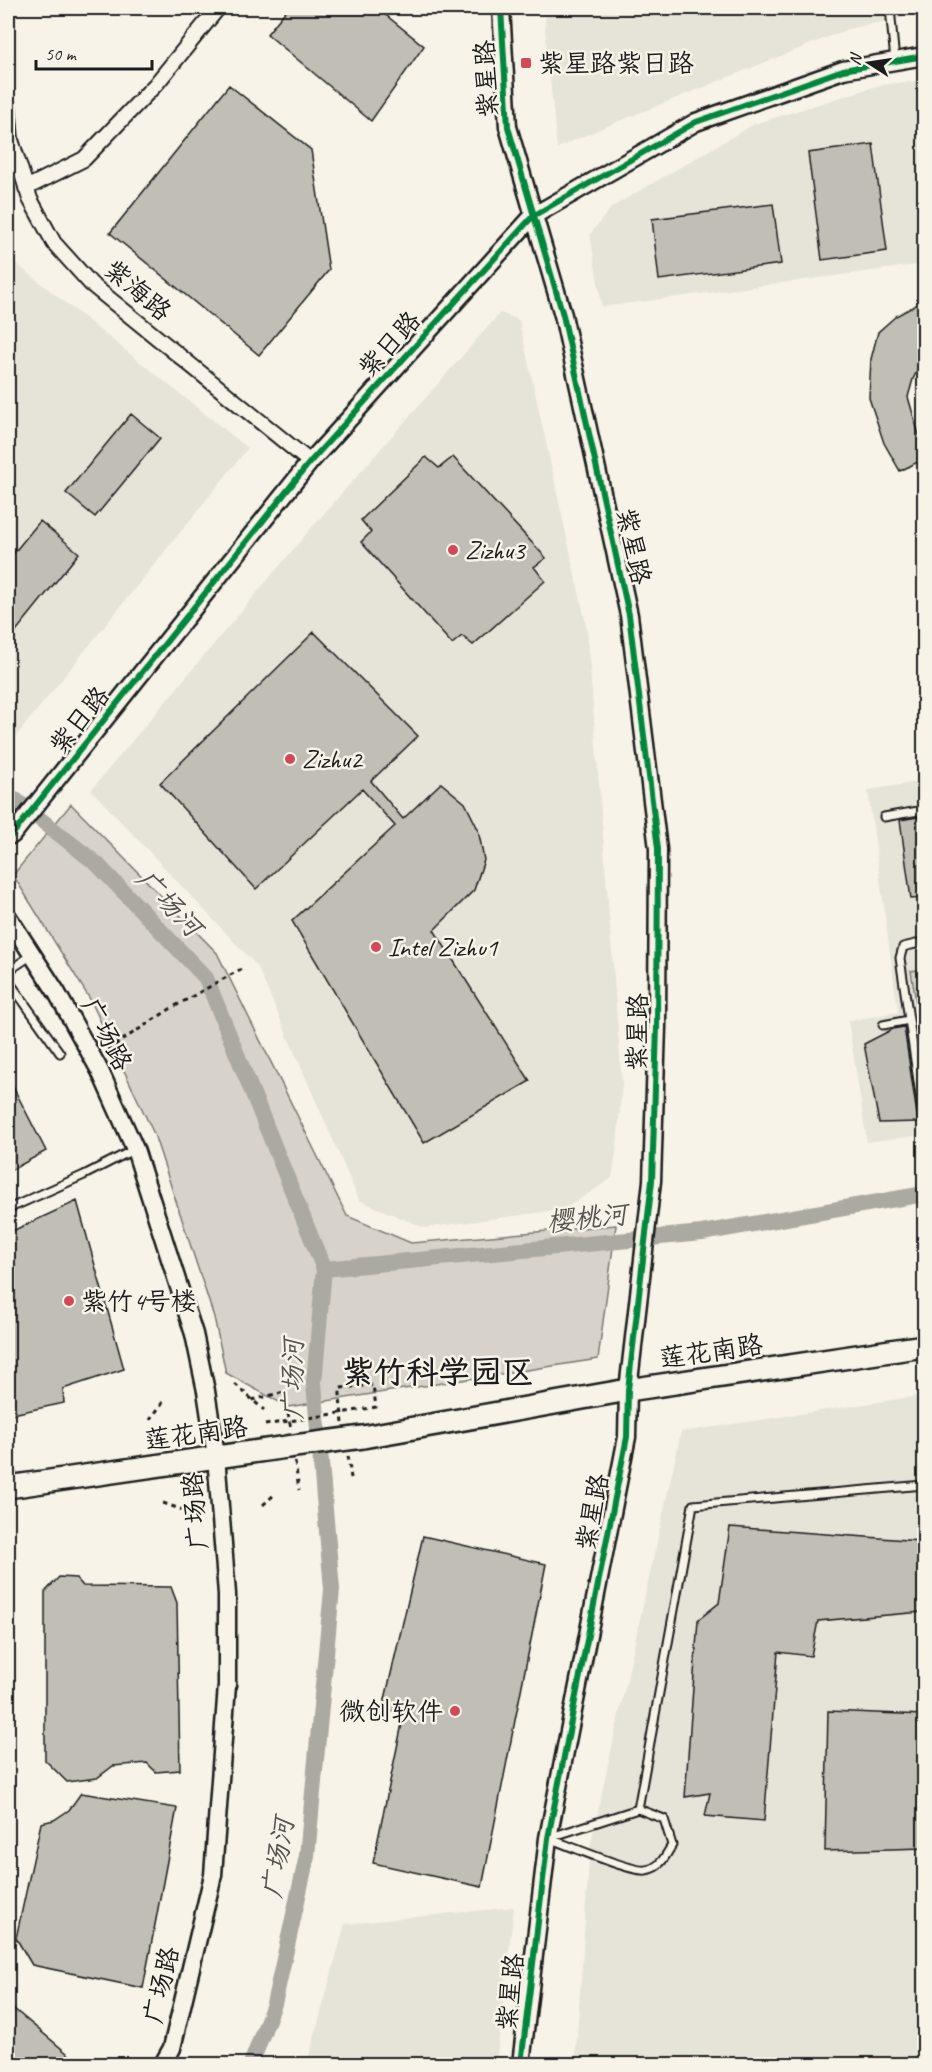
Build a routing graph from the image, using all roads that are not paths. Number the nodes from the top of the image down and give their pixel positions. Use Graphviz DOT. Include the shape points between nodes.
graph roads {
  1 [pos="218,8"];
  2 [pos="501,8"];
  3 [pos="890,8"];
  4 [pos="924,56"];
  5 [pos="895,61"];
  6 [pos="8,105"];
  7 [pos="26,188"];
  8 [pos="533,216"];
  9 [pos="310,462"];
  10 [pos="924,810"];
  11 [pos="884,817"];
  12 [pos="10,837"];
  13 [pos="8,918"];
  14 [pos="924,942"];
  15 [pos="32,955"];
  16 [pos="8,971"];
  17 [pos="8,980"];
  18 [pos="909,1020"];
  19 [pos="883,1025"];
  20 [pos="60,1053"];
  21 [pos="924,1066"];
  22 [pos="916,1068"];
  23 [pos="924,1122"];
  24 [pos="135,1149"];
  25 [pos="8,1209"];
  26 [pos="924,1346"];
  27 [pos="628,1390"];
  28 [pos="216,1456"];
  29 [pos="924,1485"];
  30 [pos="8,1487"];
  31 [pos="638,1809"];
  32 [pos="548,1838"];
  33 [pos="163,2064"];
  34 [pos="522,2064"];
  1 -- 7 [label="street" via="156,84 84,159"];
  2 -- 8 [label="street, 紫星路" via="508,127"];
  3 -- 5 [label="lane"];
  4 -- 5 [label="street, 紫日路"];
  5 -- 8 [label="street, 紫日路" via="843,70 696,122"];
  6 -- 7 [label="street, 紫海路" via="11,140"];
  7 -- 9 [label="street, 紫海路" via="54,243 91,284"];
  8 -- 9 [label="street, 紫日路"];
  8 -- 27 [label="street, 紫星路" via="563,315 629,615 657,837 652,1181"];
  9 -- 12 [label="street, 紫日路"];
  10 -- 11 [label="lane"];
  13 -- 15 [label="street, 广场路"];
  14 -- 18 [label="lane" via="903,946 900,958"];
  15 -- 16 [label="lane"];
  15 -- 24 [label="street, 广场路" via="93,1059"];
  17 -- 20 [label="lane"];
  18 -- 19 [label="lane"];
  18 -- 22 [label="lane"];
  21 -- 22 [label="lane"];
  22 -- 23 [label="lane"];
  24 -- 25 [label="lane"];
  24 -- 28 [label="street, 广场路" via="194,1334"];
  26 -- 27 [label="main road, 莲花南路"];
  27 -- 28 [label="main road, 莲花南路, bridge" via="363,1437"];
  27 -- 32 [label="street, 紫星路" via="627,1437"];
  28 -- 30 [label="main road, 莲花南路"];
  28 -- 33 [label="street, 广场路" via="228,1594 213,1875 172,2048"];
  29 -- 31 [label="lane" via="693,1505"];
  31 -- 32 [label="lane"];
  31 -- 32 [label="lane" via="664,1819 672,1845 661,1864 645,1871"];
  32 -- 34 [label="street, 紫星路"];
}
